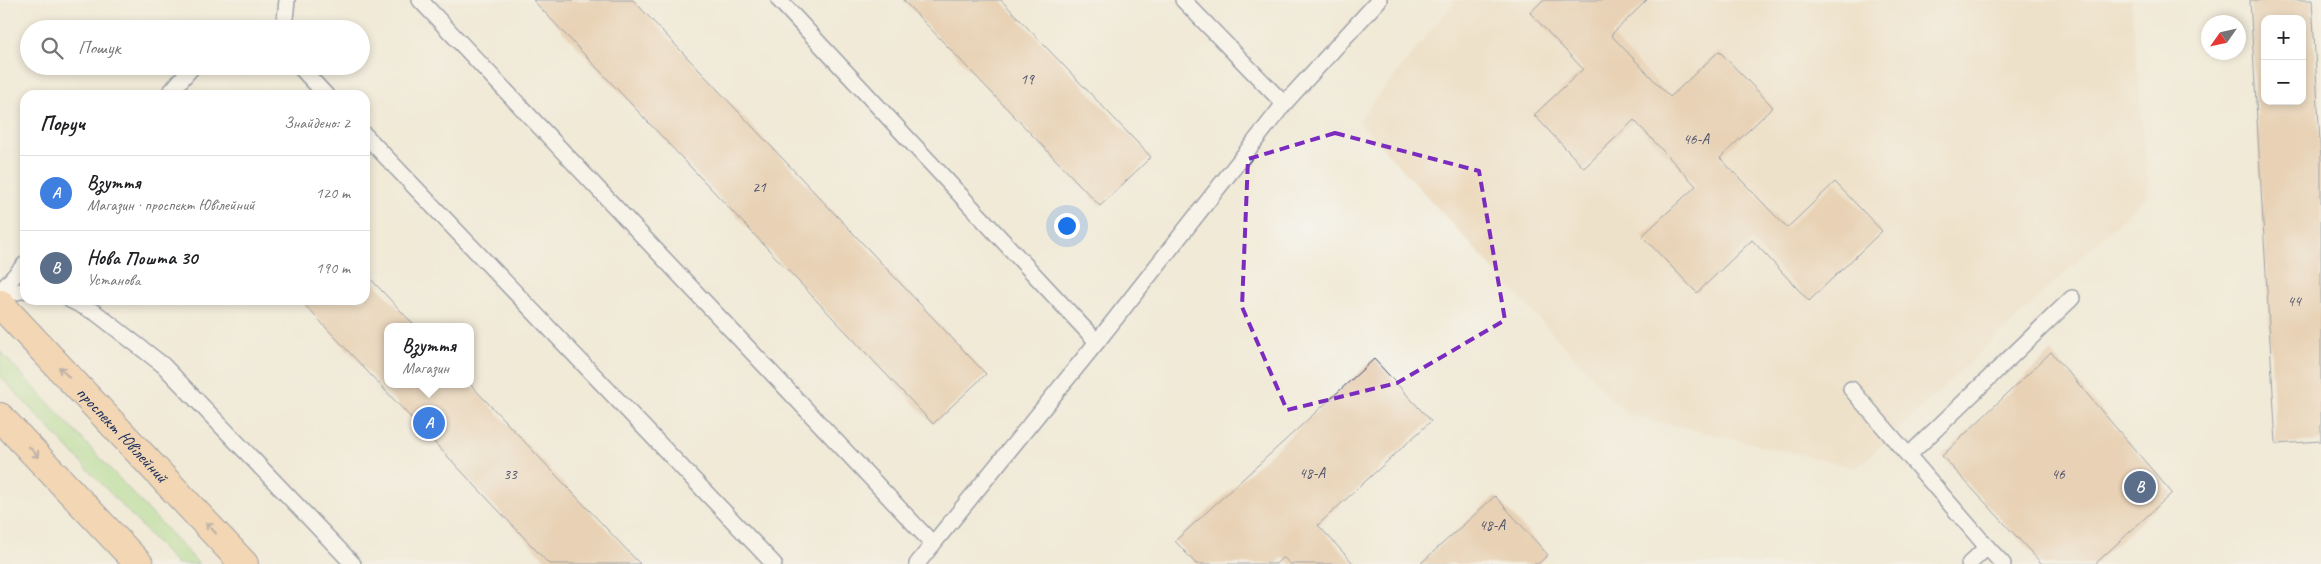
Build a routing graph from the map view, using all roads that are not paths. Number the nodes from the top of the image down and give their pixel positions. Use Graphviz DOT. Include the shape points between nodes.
graph roads {
  1 [pos="287,0"];
  2 [pos="420,0"];
  3 [pos="779,0"];
  4 [pos="1183,0"];
  5 [pos="1379,0"];
  6 [pos="285,20"];
  7 [pos="185,75"];
  8 [pos="307,75"];
  9 [pos="172,90"];
  10 [pos="321,90"];
  11 [pos="1284,104"];
  12 [pos="370,140"];
  13 [pos="20,270"];
  14 [pos="20,291"];
  15 [pos="0,292"];
  16 [pos="0,296"];
  17 [pos="2072,298"];
  18 [pos="0,304"];
  19 [pos="80,305"];
  20 [pos="1097,342"];
  21 [pos="1851,389"];
  22 [pos="0,417"];
  23 [pos="1909,456"];
  24 [pos="933,544"];
  25 [pos="1987,547"];
  26 [pos="140,564"];
  27 [pos="244,564"];
  28 [pos="353,564"];
  29 [pos="774,564"];
  30 [pos="917,564"];
  31 [pos="1969,564"];
  32 [pos="2003,564"];
  1 -- 6 [label="lane"];
  2 -- 24 [label="lane"];
  3 -- 20 [label="lane"];
  4 -- 11 [label="lane"];
  5 -- 11 [label="lane"];
  7 -- 9 [label="lane"];
  8 -- 10 [label="lane"];
  11 -- 20 [label="lane"];
  12 -- 29 [label="lane"];
  13 -- 15 [label="lane"];
  14 -- 16 [label="lane"];
  17 -- 23 [label="lane"];
  27 -- 18 [label="main road, проспект Ювілейний, one-way"];
  19 -- 28 [label="lane" via="96,313 163,365"];
  20 -- 24 [label="lane"];
  21 -- 23 [label="lane"];
  22 -- 26 [label="main road, one-way"];
  23 -- 25 [label="lane"];
  24 -- 30 [label="lane"];
  25 -- 31 [label="lane"];
  25 -- 32 [label="lane"];
}
